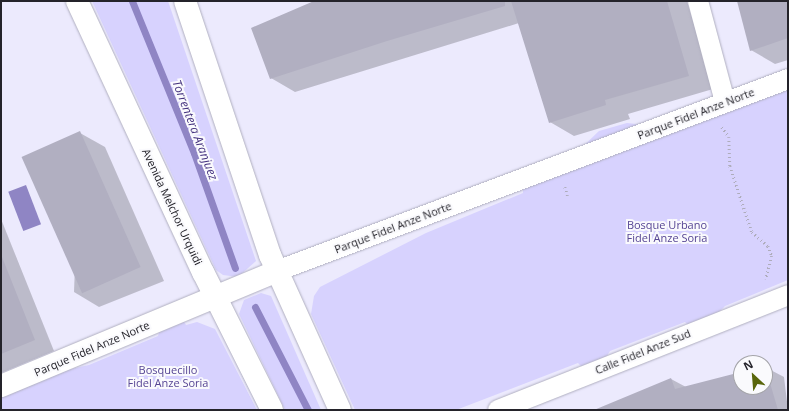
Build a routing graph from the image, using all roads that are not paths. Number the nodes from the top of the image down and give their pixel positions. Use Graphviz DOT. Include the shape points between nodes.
graph roads {
  1 [pos="77,1"];
  2 [pos="184,1"];
  3 [pos="698,1"];
  4 [pos="788,79"];
  5 [pos="725,102"];
  6 [pos="277,271"];
  7 [pos="788,295"];
  8 [pos="215,297"];
  9 [pos="1,386"];
  10 [pos="272,410"];
  11 [pos="340,410"];
  12 [pos="498,410"];
  1 -- 8 [label="main road, Avenida Melchor Urquidi"];
  2 -- 6 [label="main road"];
  3 -- 5 [label="street"];
  4 -- 5 [label="street, Parque Fidel Anze Norte"];
  5 -- 6 [label="street, Parque Fidel Anze Norte"];
  6 -- 8 [label="main road, Parque Fidel Anze Norte"];
  6 -- 11 [label="main road"];
  7 -- 12 [label="street, Calle Fidel Anze Sud"];
  8 -- 9 [label="main road, Parque Fidel Anze Norte"];
  8 -- 10 [label="main road, Avenida Melchor Urquidi"];
}
